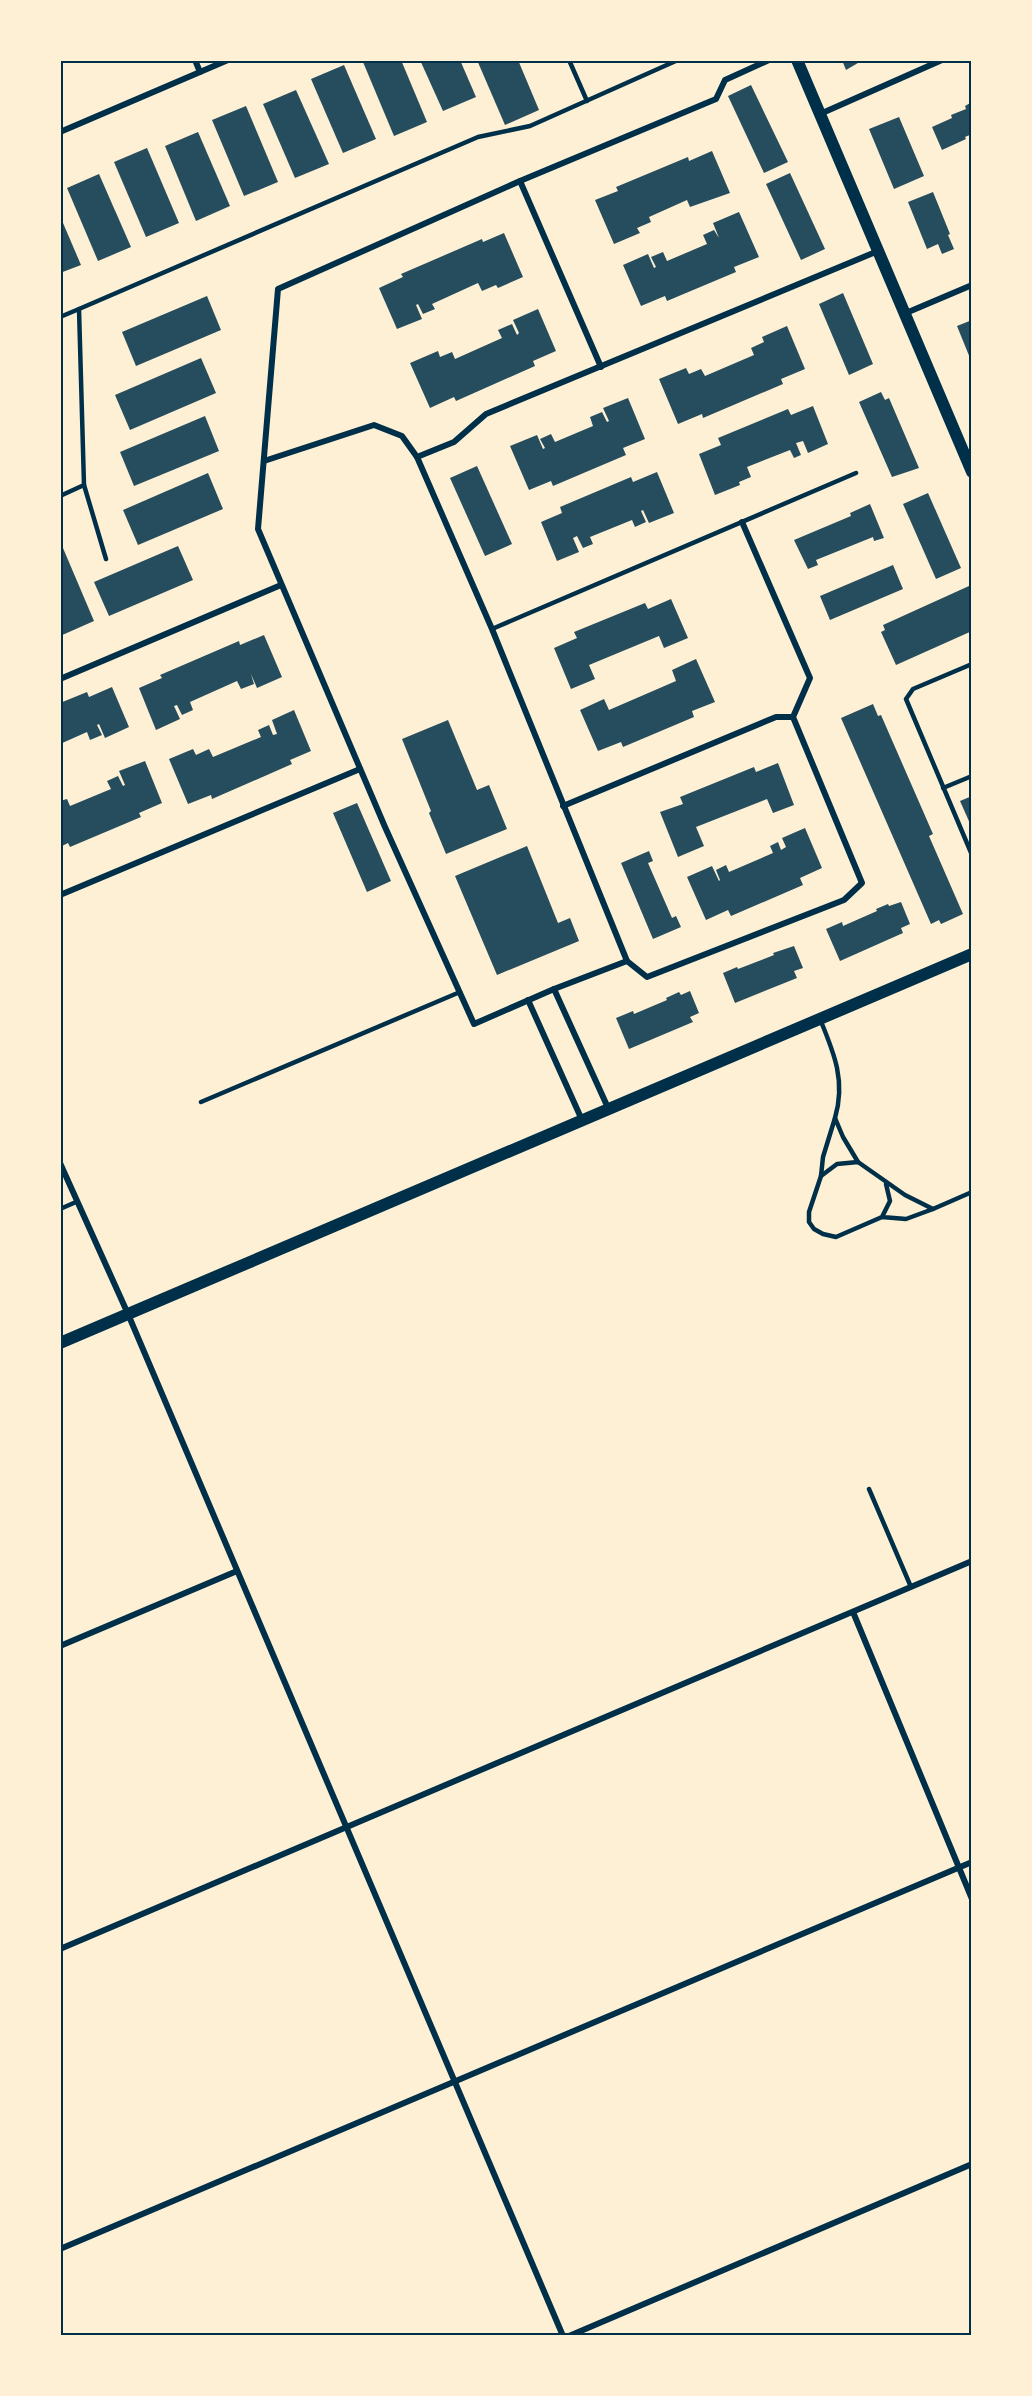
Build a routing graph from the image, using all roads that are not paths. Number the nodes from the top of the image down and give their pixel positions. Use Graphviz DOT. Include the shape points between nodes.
graph roads {
  1 [pos="195,60"];
  2 [pos="228,60"];
  3 [pos="569,60"];
  4 [pos="678,60"];
  5 [pos="769,60"];
  6 [pos="797,60"];
  7 [pos="942,60"];
  8 [pos="200,72"];
  9 [pos="587,101"];
  10 [pos="820,114"];
  11 [pos="60,132"];
  12 [pos="520,181"];
  13 [pos="878,251"];
  14 [pos="972,285"];
  15 [pos="79,309"];
  16 [pos="906,313"];
  17 [pos="60,318"];
  18 [pos="601,367"];
  19 [pos="417,457"];
  20 [pos="264,461"];
  21 [pos="972,472"];
  22 [pos="856,473"];
  23 [pos="84,485"];
  24 [pos="60,496"];
  25 [pos="742,522"];
  26 [pos="106,559"];
  27 [pos="282,585"];
  28 [pos="492,629"];
  29 [pos="972,664"];
  30 [pos="60,679"];
  31 [pos="793,717"];
  32 [pos="360,769"];
  33 [pos="972,776"];
  34 [pos="943,788"];
  35 [pos="563,806"];
  36 [pos="972,855"];
  37 [pos="60,895"];
  38 [pos="972,954"];
  39 [pos="627,961"];
  40 [pos="554,989"];
  41 [pos="459,992"];
  42 [pos="528,1000"];
  43 [pos="820,1019"];
  44 [pos="201,1102"];
  45 [pos="609,1110"];
  46 [pos="836,1118"];
  47 [pos="582,1121"];
  48 [pos="60,1162"];
  49 [pos="858,1162"];
  50 [pos="821,1176"];
  51 [pos="886,1184"];
  52 [pos="972,1192"];
  53 [pos="76,1202"];
  54 [pos="60,1209"];
  55 [pos="933,1209"];
  56 [pos="882,1217"];
  57 [pos="128,1314"];
  58 [pos="60,1343"];
  59 [pos="869,1489"];
  60 [pos="972,1561"];
  61 [pos="237,1571"];
  62 [pos="910,1587"];
  63 [pos="853,1611"];
  64 [pos="60,1646"];
  65 [pos="346,1827"];
  66 [pos="972,1862"];
  67 [pos="959,1867"];
  68 [pos="972,1899"];
  69 [pos="60,1948"];
  70 [pos="454,2081"];
  71 [pos="972,2164"];
  72 [pos="60,2249"];
  73 [pos="563,2336"];
  74 [pos="569,2336"];
  1 -- 8 [label="street"];
  2 -- 8 [label="street"];
  3 -- 9 [label="lane"];
  4 -- 9 [label="lane"];
  5 -- 12 [label="street" via="725,80 716,99"];
  6 -- 10 [label="main road"];
  7 -- 10 [label="street"];
  8 -- 11 [label="street"];
  9 -- 15 [label="lane" via="530,126 478,137"];
  10 -- 13 [label="main road"];
  12 -- 18 [label="street"];
  12 -- 20 [label="street" via="279,289"];
  13 -- 16 [label="main road"];
  13 -- 18 [label="street"];
  14 -- 16 [label="street"];
  15 -- 17 [label="lane"];
  15 -- 23 [label="lane"];
  16 -- 21 [label="main road"];
  18 -- 19 [label="street" via="486,414 454,442"];
  19 -- 20 [label="street" via="402,436 374,425"];
  19 -- 28 [label="street"];
  20 -- 27 [label="street" via="258,529"];
  22 -- 25 [label="lane"];
  23 -- 24 [label="lane"];
  23 -- 26 [label="lane"];
  25 -- 28 [label="lane"];
  25 -- 31 [label="street" via="810,678"];
  27 -- 30 [label="street"];
  27 -- 32 [label="street"];
  28 -- 35 [label="street"];
  29 -- 34 [label="lane" via="913,689 906,699"];
  31 -- 35 [label="street" via="776,717"];
  31 -- 39 [label="street" via="862,883 844,900 647,977"];
  32 -- 37 [label="street"];
  32 -- 41 [label="street"];
  33 -- 34 [label="lane"];
  34 -- 36 [label="lane"];
  35 -- 39 [label="street"];
  38 -- 43 [label="main road"];
  39 -- 40 [label="street"];
  40 -- 42 [label="street"];
  40 -- 45 [label="street"];
  41 -- 42 [label="street" via="474,1024"];
  41 -- 44 [label="lane"];
  42 -- 47 [label="street"];
  43 -- 45 [label="main road"];
  43 -- 46 [label="lane" via="840,1080"];
  45 -- 47 [label="main road"];
  46 -- 49 [label="lane"];
  46 -- 50 [label="lane"];
  47 -- 57 [label="main road"];
  48 -- 53 [label="street"];
  49 -- 50 [label="lane" via="837,1164"];
  49 -- 51 [label="lane"];
  50 -- 56 [label="lane" via="809,1212 814,1229 836,1237"];
  51 -- 55 [label="lane"];
  51 -- 56 [label="lane" via="890,1202"];
  52 -- 55 [label="lane"];
  53 -- 54 [label="lane"];
  53 -- 57 [label="street"];
  55 -- 56 [label="lane" via="906,1219"];
  57 -- 58 [label="main road"];
  57 -- 61 [label="street"];
  59 -- 62 [label="lane"];
  60 -- 62 [label="street"];
  61 -- 64 [label="street"];
  61 -- 65 [label="street"];
  62 -- 63 [label="street"];
  63 -- 65 [label="street"];
  63 -- 67 [label="street"];
  65 -- 69 [label="street"];
  65 -- 70 [label="street"];
  66 -- 67 [label="street"];
  67 -- 68 [label="street"];
  67 -- 70 [label="street"];
  70 -- 72 [label="street"];
  70 -- 73 [label="street"];
  71 -- 74 [label="street"];
}
